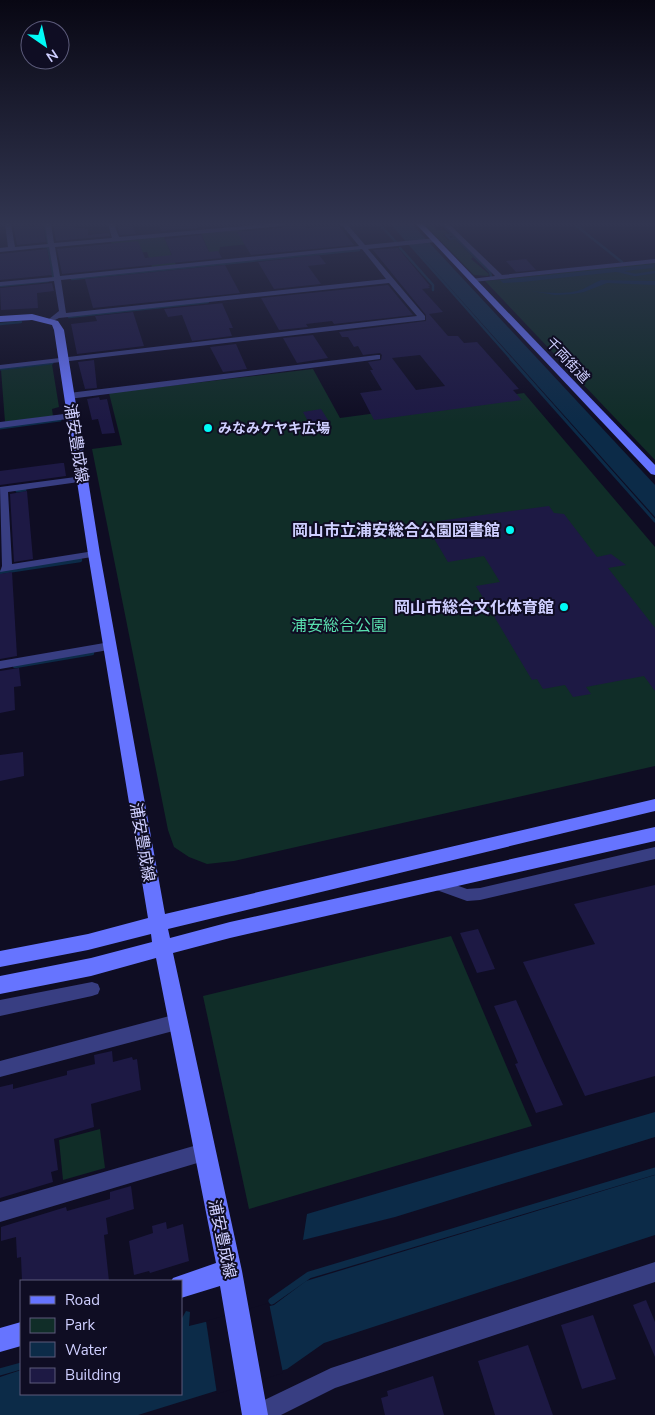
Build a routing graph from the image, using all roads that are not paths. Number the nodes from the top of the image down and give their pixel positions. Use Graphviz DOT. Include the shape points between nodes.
graph roads {
  1 [pos="60,290"];
  2 [pos="309,290"];
  3 [pos="399,290"];
  4 [pos="483,290"];
  5 [pos="54,318"];
  6 [pos="0,319"];
  7 [pos="377,358"];
  8 [pos="64,359"];
  9 [pos="0,367"];
  10 [pos="69,396"];
  11 [pos="72,416"];
  12 [pos="0,425"];
  13 [pos="655,472"];
  14 [pos="83,479"];
  15 [pos="2,490"];
  16 [pos="94,554"];
  17 [pos="3,568"];
  18 [pos="110,646"];
  19 [pos="0,665"];
  20 [pos="655,805"];
  21 [pos="655,834"];
  22 [pos="655,853"];
  23 [pos="436,884"];
  24 [pos="158,924"];
  25 [pos="163,948"];
  26 [pos="0,959"];
  27 [pos="5,984"];
  28 [pos="92,989"];
  29 [pos="5,1006"];
  30 [pos="177,1022"];
  31 [pos="0,1069"];
  32 [pos="204,1152"];
  33 [pos="0,1212"];
  34 [pos="230,1271"];
  35 [pos="655,1272"];
  36 [pos="182,1286"];
  37 [pos="20,1334"];
  38 [pos="0,1340"];
  39 [pos="257,1415"];
  1 -- 5 [label="street" via="64,312"];
  2 -- 5 [label="street"];
  3 -- 8 [label="street" via="422,318"];
  4 -- 13 [label="street, 千両街道"];
  5 -- 6 [label="street"];
  5 -- 8 [label="street, 浦安豊成線"];
  7 -- 10 [label="street"];
  8 -- 9 [label="street"];
  8 -- 10 [label="street, 浦安豊成線"];
  10 -- 11 [label="street, 浦安豊成線"];
  11 -- 12 [label="street"];
  11 -- 14 [label="street, 浦安豊成線"];
  14 -- 15 [label="street"];
  14 -- 16 [label="street, 浦安豊成線"];
  15 -- 17 [label="street"];
  16 -- 17 [label="street"];
  16 -- 18 [label="street, 浦安豊成線"];
  18 -- 19 [label="street"];
  18 -- 24 [label="street, 浦安豊成線"];
  20 -- 24 [label="street"];
  21 -- 23 [label="street"];
  22 -- 23 [label="street" via="480,894 467,895"];
  23 -- 25 [label="street"];
  24 -- 25 [label="street, 浦安豊成線"];
  24 -- 26 [label="street"];
  25 -- 27 [label="street" via="91,967"];
  25 -- 30 [label="street, 浦安豊成線"];
  27 -- 29 [label="street"];
  28 -- 29 [label="street"];
  30 -- 31 [label="street"];
  30 -- 32 [label="street, 浦安豊成線"];
  32 -- 33 [label="street"];
  32 -- 34 [label="street, 浦安豊成線"];
  34 -- 36 [label="street"];
  34 -- 39 [label="street, 浦安豊成線"];
  35 -- 39 [label="street" via="331,1379"];
  37 -- 38 [label="street"];
}
